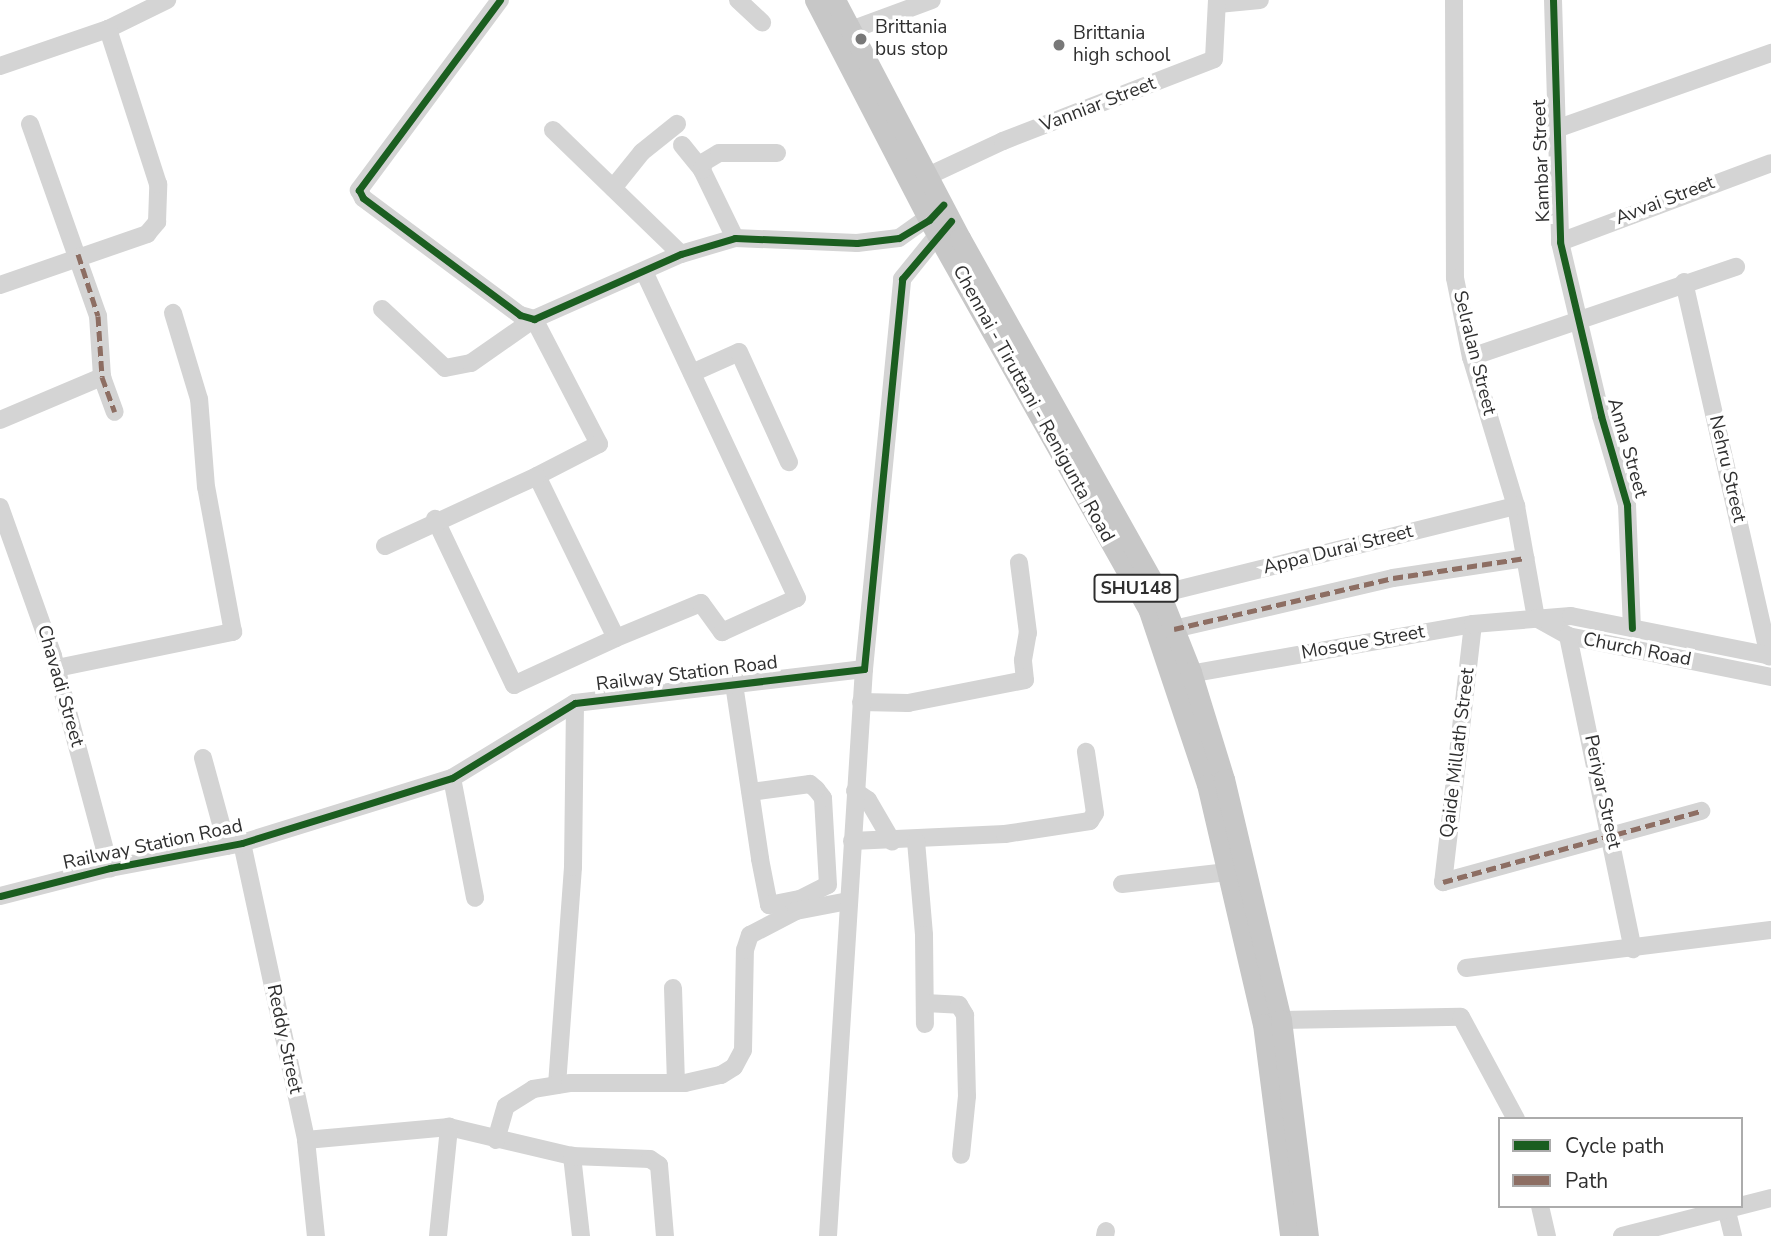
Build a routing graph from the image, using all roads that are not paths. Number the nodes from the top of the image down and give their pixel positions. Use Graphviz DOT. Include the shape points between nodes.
graph roads {
  1 [pos="167,0"];
  2 [pos="500,0"];
  3 [pos="738,0"];
  4 [pos="815,0"];
  5 [pos="835,0"];
  6 [pos="932,0"];
  7 [pos="1260,0"];
  8 [pos="1454,0"];
  9 [pos="1553,0"];
  10 [pos="1217,2"];
  11 [pos="762,22"];
  12 [pos="107,29"];
  13 [pos="851,30"];
  14 [pos="1771,53"];
  15 [pos="0,66"];
  16 [pos="30,124"];
  17 [pos="677,124"];
  18 [pos="1556,128"];
  19 [pos="553,130"];
  20 [pos="682,145"];
  21 [pos="778,153"];
  22 [pos="1771,163"];
  23 [pos="702,170"];
  24 [pos="928,176"];
  25 [pos="613,188"];
  26 [pos="940,220"];
  27 [pos="735,238"];
  28 [pos="1560,242"];
  29 [pos="78,254"];
  30 [pos="681,254"];
  31 [pos="1735,267"];
  32 [pos="644,272"];
  33 [pos="1684,282"];
  34 [pos="0,285"];
  35 [pos="382,309"];
  36 [pos="173,313"];
  37 [pos="534,319"];
  38 [pos="1576,320"];
  39 [pos="1471,357"];
  40 [pos="692,373"];
  41 [pos="102,377"];
  42 [pos="115,412"];
  43 [pos="0,420"];
  44 [pos="789,462"];
  45 [pos="537,476"];
  46 [pos="1516,506"];
  47 [pos="0,507"];
  48 [pos="435,519"];
  49 [pos="385,545"];
  50 [pos="1525,558"];
  51 [pos="1019,563"];
  52 [pos="1160,594"];
  53 [pos="1536,618"];
  54 [pos="1473,624"];
  55 [pos="1632,628"];
  56 [pos="1174,629"];
  57 [pos="1568,636"];
  58 [pos="616,638"];
  59 [pos="1770,656"];
  60 [pos="57,668"];
  61 [pos="864,669"];
  62 [pos="1183,675"];
  63 [pos="1770,680"];
  64 [pos="734,684"];
  65 [pos="862,702"];
  66 [pos="575,703"];
  67 [pos="1086,752"];
  68 [pos="203,758"];
  69 [pos="452,778"];
  70 [pos="855,791"];
  71 [pos="751,792"];
  72 [pos="1700,811"];
  73 [pos="1612,834"];
  74 [pos="852,841"];
  75 [pos="892,841"];
  76 [pos="916,841"];
  77 [pos="235,845"];
  78 [pos="110,868"];
  79 [pos="1227,872"];
  80 [pos="1122,884"];
  81 [pos="0,897"];
  82 [pos="475,898"];
  83 [pos="848,901"];
  84 [pos="1771,930"];
  85 [pos="1633,949"];
  86 [pos="1466,968"];
  87 [pos="673,988"];
  88 [pos="925,1003"];
  89 [pos="1281,1020"];
  90 [pos="925,1024"];
  91 [pos="676,1083"];
  92 [pos="557,1085"];
  93 [pos="1515,1117"];
  94 [pos="449,1127"];
  95 [pos="306,1140"];
  96 [pos="496,1140"];
  97 [pos="961,1155"];
  98 [pos="572,1156"];
  99 [pos="1771,1198"];
  100 [pos="1743,1207"];
  101 [pos="1541,1208"];
  102 [pos="1740,1208"];
  103 [pos="1727,1212"];
  104 [pos="316,1236"];
  105 [pos="438,1236"];
  106 [pos="581,1236"];
  107 [pos="665,1236"];
  108 [pos="828,1236"];
  109 [pos="1290,1236"];
  110 [pos="1308,1236"];
  111 [pos="1547,1236"];
  112 [pos="1622,1236"];
  113 [pos="1733,1236"];
  1 -- 12 [label="street"];
  2 -- 37 [label="street" via="359,190 363,198 499,300"];
  3 -- 11 [label="street"];
  4 -- 26 [label="main road, Chennai - Tiruttani - Renigunta Road / SHU148"];
  5 -- 13 [label="main road, Chennai - Tiruttani - Renigunta Road / SHU148"];
  6 -- 13 [label="street"];
  7 -- 10 [label="street"];
  8 -- 39 [label="street, Selralan Street" via="1455,278"];
  9 -- 18 [label="street, Kambar Street"];
  10 -- 24 [label="street, Vanniar Street" via="1217,54 1207,63 1003,141"];
  12 -- 15 [label="street"];
  12 -- 29 [label="street" via="158,184 160,209 147,234"];
  13 -- 24 [label="main road, Chennai - Tiruttani - Renigunta Road / SHU148"];
  14 -- 18 [label="street"];
  16 -- 29 [label="street"];
  17 -- 25 [label="street" via="642,152"];
  18 -- 28 [label="street, Kambar Street"];
  19 -- 25 [label="street"];
  20 -- 23 [label="street"];
  21 -- 23 [label="street" via="719,153 709,157"];
  22 -- 28 [label="street, Avvai Street"];
  23 -- 27 [label="street"];
  24 -- 26 [label="main road, Chennai - Tiruttani - Renigunta Road / SHU148"];
  25 -- 30 [label="street"];
  26 -- 27 [label="street" via="899,238 857,243"];
  26 -- 52 [label="main road, Chennai - Tiruttani - Renigunta Road / SHU148"];
  26 -- 61 [label="street" via="902,279"];
  26 -- 62 [label="main road, Chennai - Tiruttani - Renigunta Road / SHU148"];
  27 -- 30 [label="street"];
  28 -- 38 [label="street, Kambar Street"];
  29 -- 34 [label="street"];
  29 -- 41 [label="street" via="98,316"];
  30 -- 32 [label="street"];
  31 -- 33 [label="street"];
  32 -- 37 [label="street"];
  32 -- 40 [label="street"];
  33 -- 38 [label="street"];
  33 -- 59 [label="street, Nehru Street"];
  35 -- 37 [label="street" via="445,368 471,363"];
  36 -- 60 [label="street" via="199,398 206,487 233,632"];
  37 -- 45 [label="street" via="599,444"];
  38 -- 39 [label="street"];
  38 -- 55 [label="street, Anna Street" via="1627,505"];
  39 -- 46 [label="street, Selralan Street"];
  40 -- 44 [label="street" via="739,352"];
  40 -- 58 [label="street" via="797,598 722,632 701,603"];
  41 -- 42 [label="street"];
  41 -- 43 [label="street"];
  45 -- 48 [label="street"];
  45 -- 58 [label="street"];
  46 -- 50 [label="street, Selralan Street"];
  46 -- 52 [label="street, Appa Durai Street"];
  47 -- 60 [label="street, Chavadi Street"];
  48 -- 49 [label="street"];
  48 -- 58 [label="street" via="514,685"];
  50 -- 53 [label="street, Selralan Street"];
  50 -- 56 [label="street" via="1393,578"];
  51 -- 65 [label="street" via="1028,633 1025,680 908,703"];
  52 -- 56 [label="main road, Chennai - Tiruttani - Renigunta Road / SHU148"];
  53 -- 54 [label="street, Mosque Street"];
  53 -- 55 [label="street, Church Road" via="1572,616"];
  53 -- 57 [label="street, Church Road"];
  54 -- 62 [label="street, Mosque Street"];
  54 -- 73 [label="street, Qaide Millath Street" via="1443,882"];
  55 -- 59 [label="street, Church Road"];
  56 -- 62 [label="main road, Chennai - Tiruttani - Renigunta Road / SHU148"];
  57 -- 63 [label="street, Church Road"];
  57 -- 73 [label="street, Periyar Street"];
  60 -- 78 [label="street, Chavadi Street"];
  61 -- 64 [label="street, Railway Station Road"];
  61 -- 65 [label="street"];
  62 -- 79 [label="main road, Chennai - Tiruttani - Renigunta Road / SHU148"];
  62 -- 89 [label="main road, Chennai - Tiruttani - Renigunta Road / SHU148" via="1224,779"];
  64 -- 66 [label="street, Railway Station Road"];
  64 -- 71 [label="street"];
  65 -- 70 [label="street"];
  66 -- 69 [label="street, Railway Station Road"];
  66 -- 92 [label="street" via="573,867"];
  67 -- 76 [label="street" via="1095,813 1090,821"];
  68 -- 77 [label="street, Reddy Street"];
  69 -- 77 [label="street, Railway Station Road"];
  69 -- 82 [label="street"];
  70 -- 74 [label="street"];
  70 -- 75 [label="street" via="868,800"];
  71 -- 71 [label="street" via="769,905 800,899 828,885 823,798 816,789 810,784"];
  72 -- 73 [label="street"];
  73 -- 85 [label="street, Periyar Street"];
  74 -- 75 [label="street"];
  74 -- 83 [label="street"];
  75 -- 76 [label="street"];
  76 -- 88 [label="street"];
  77 -- 78 [label="street, Railway Station Road"];
  77 -- 95 [label="street, Reddy Street"];
  78 -- 81 [label="street, Railway Station Road"];
  79 -- 80 [label="street"];
  79 -- 109 [label="main road, Chennai - Tiruttani - Renigunta Road / SHU148" via="1263,1024"];
  83 -- 91 [label="street" via="796,911 750,935 745,950 743,1050 734,1067 721,1075"];
  83 -- 108 [label="street"];
  84 -- 85 [label="street"];
  85 -- 86 [label="street"];
  87 -- 91 [label="street"];
  88 -- 90 [label="street"];
  88 -- 97 [label="street" via="959,1005 965,1015 967,1096"];
  89 -- 93 [label="street" via="1461,1017"];
  89 -- 110 [label="main road, Chennai - Tiruttani - Renigunta Road / SHU148"];
  91 -- 92 [label="street"];
  92 -- 96 [label="street" via="533,1089 506,1106"];
  94 -- 95 [label="street"];
  94 -- 96 [label="street"];
  94 -- 105 [label="street"];
  95 -- 104 [label="street, Reddy Street"];
  96 -- 98 [label="street"];
  98 -- 106 [label="street"];
  98 -- 107 [label="street" via="650,1159 659,1166"];
  99 -- 100 [label="street"];
  101 -- 111 [label="street"];
  102 -- 103 [label="street"];
  103 -- 112 [label="street"];
  103 -- 113 [label="street"];
}
